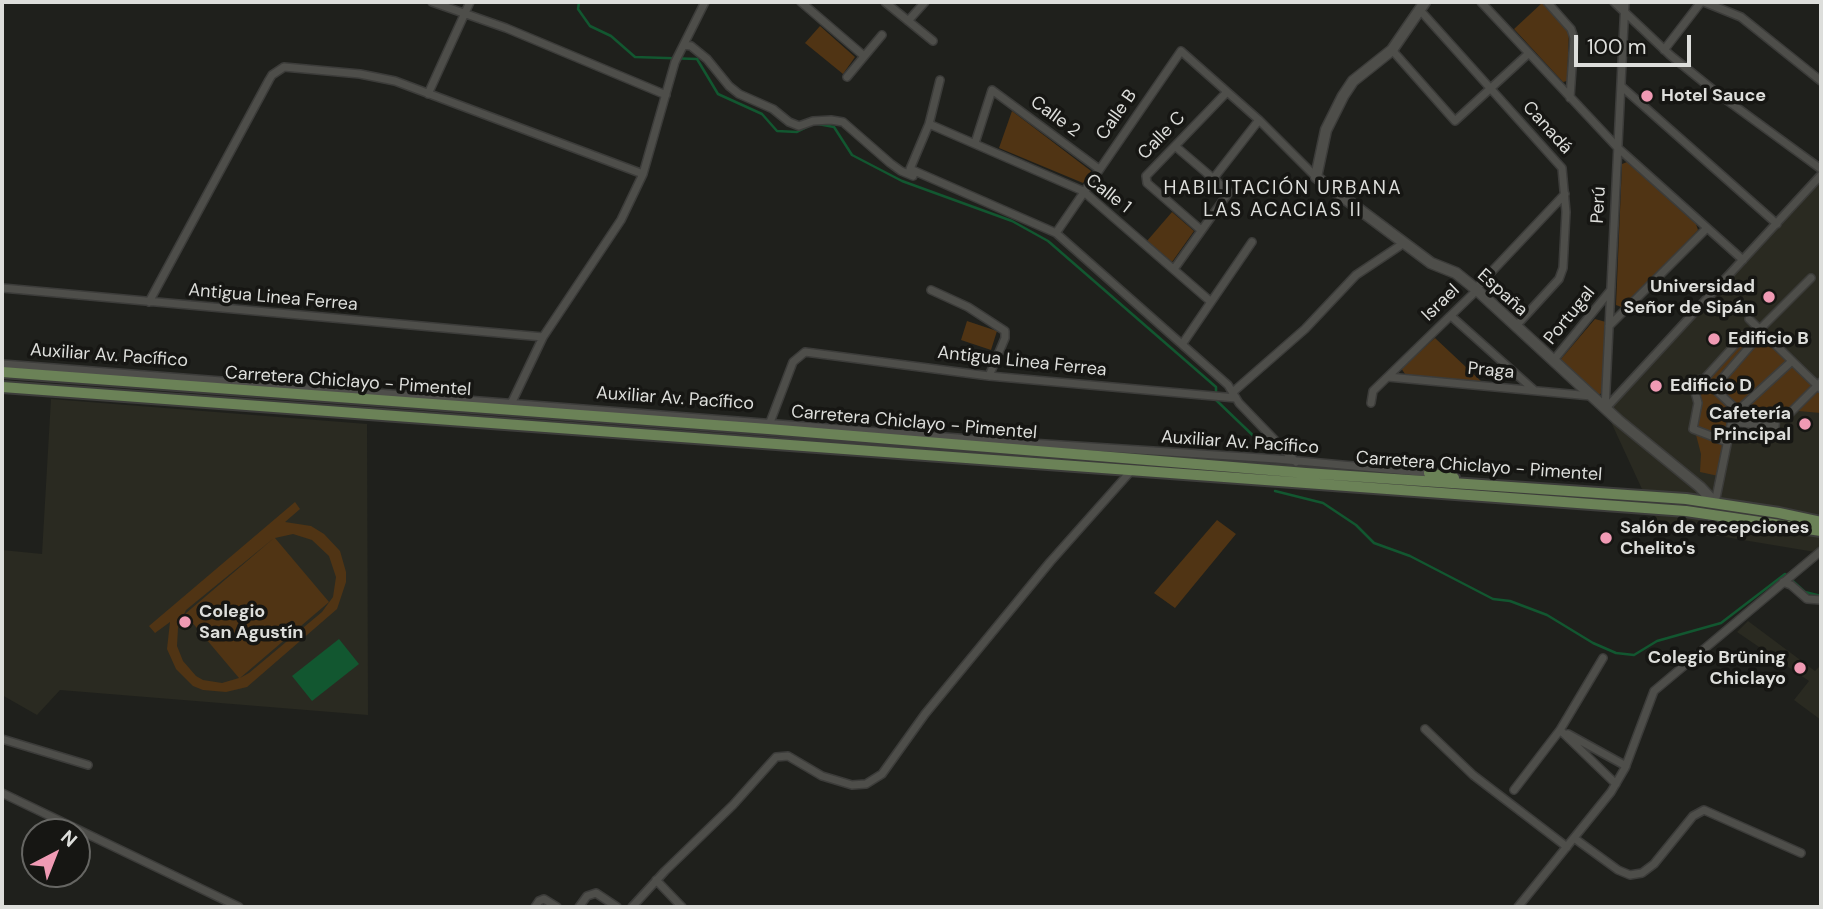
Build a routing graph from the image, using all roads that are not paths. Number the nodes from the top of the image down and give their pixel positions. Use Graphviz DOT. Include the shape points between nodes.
graph roads {
  1 [pos="432,2"];
  2 [pos="470,2"];
  3 [pos="705,2"];
  4 [pos="801,2"];
  5 [pos="885,2"];
  6 [pos="925,2"];
  7 [pos="1481,2"];
  8 [pos="1547,2"];
  9 [pos="1614,2"];
  10 [pos="1625,2"];
  11 [pos="1703,2"];
  12 [pos="1422,6"];
  13 [pos="1625,13"];
  14 [pos="465,14"];
  15 [pos="908,21"];
  16 [pos="882,35"];
  17 [pos="933,41"];
  18 [pos="682,48"];
  19 [pos="1392,50"];
  20 [pos="1664,50"];
  21 [pos="1181,51"];
  22 [pos="1528,54"];
  23 [pos="864,56"];
  24 [pos="847,77"];
  25 [pos="940,80"];
  26 [pos="1821,81"];
  27 [pos="1621,86"];
  28 [pos="1491,89"];
  29 [pos="1227,92"];
  30 [pos="428,94"];
  31 [pos="666,95"];
  32 [pos="1570,99"];
  33 [pos="1259,120"];
  34 [pos="929,124"];
  35 [pos="975,144"];
  36 [pos="1175,146"];
  37 [pos="1618,148"];
  38 [pos="1099,169"];
  39 [pos="1821,169"];
  40 [pos="643,174"];
  41 [pos="1821,175"];
  42 [pos="913,176"];
  43 [pos="1316,177"];
  44 [pos="1213,179"];
  45 [pos="1083,191"];
  46 [pos="1565,194"];
  47 [pos="1777,224"];
  48 [pos="1707,228"];
  49 [pos="1201,230"];
  50 [pos="1056,233"];
  51 [pos="1252,242"];
  52 [pos="1405,243"];
  53 [pos="1743,260"];
  54 [pos="1174,270"];
  55 [pos="1811,278"];
  56 [pos="2,288"];
  57 [pos="931,290"];
  58 [pos="1477,290"];
  59 [pos="1611,291"];
  60 [pos="1210,301"];
  61 [pos="149,302"];
  62 [pos="1451,316"];
  63 [pos="1749,319"];
  64 [pos="1516,326"];
  65 [pos="1609,326"];
  66 [pos="1761,332"];
  67 [pos="542,337"];
  68 [pos="1183,343"];
  69 [pos="1752,344"];
  70 [pos="1553,361"];
  71 [pos="1721,361"];
  72 [pos="1792,361"];
  73 [pos="2,364"];
  74 [pos="1731,369"];
  75 [pos="2,372"];
  76 [pos="989,376"];
  77 [pos="1388,377"];
  78 [pos="1704,379"];
  79 [pos="1820,385"];
  80 [pos="2,387"];
  81 [pos="1713,388"];
  82 [pos="1534,391"];
  83 [pos="1235,395"];
  84 [pos="1591,396"];
  85 [pos="371,401"];
  86 [pos="1371,403"];
  87 [pos="510,407"];
  88 [pos="1605,409"];
  89 [pos="1738,411"];
  90 [pos="371,415"];
  91 [pos="1731,422"];
  92 [pos="769,426"];
  93 [pos="1727,442"];
  94 [pos="1132,458"];
  95 [pos="1297,463"];
  96 [pos="1131,471"];
  97 [pos="1306,473"];
  98 [pos="1429,473"];
  99 [pos="1502,487"];
  100 [pos="1715,503"];
  101 [pos="1821,522"];
  102 [pos="1821,531"];
  103 [pos="1821,551"];
  104 [pos="1787,579"];
  105 [pos="1821,600"];
  106 [pos="1603,657"];
  107 [pos="1425,729"];
  108 [pos="1560,730"];
  109 [pos="2,739"];
  110 [pos="88,765"];
  111 [pos="1626,765"];
  112 [pos="1616,784"];
  113 [pos="1514,790"];
  114 [pos="2,793"];
  115 [pos="1574,838"];
  116 [pos="1567,846"];
  117 [pos="1801,853"];
  118 [pos="656,880"];
  119 [pos="239,907"];
  120 [pos="535,907"];
  121 [pos="557,907"];
  122 [pos="579,907"];
  123 [pos="617,907"];
  124 [pos="632,907"];
  125 [pos="682,907"];
  126 [pos="1518,907"];
  1 -- 14 [label="street"];
  2 -- 14 [label="street"];
  3 -- 18 [label="street"];
  4 -- 23 [label="street"];
  5 -- 15 [label="street"];
  6 -- 15 [label="street"];
  7 -- 22 [label="street"];
  8 -- 32 [label="street" via="1574,38"];
  9 -- 13 [label="street"];
  10 -- 13 [label="street, Perú"];
  11 -- 20 [label="street"];
  11 -- 26 [label="street" via="1741,17"];
  12 -- 19 [label="street"];
  12 -- 28 [label="street, Canadá"];
  13 -- 20 [label="street"];
  13 -- 27 [label="street, Perú"];
  14 -- 30 [label="street"];
  14 -- 31 [label="street"];
  15 -- 17 [label="street"];
  16 -- 23 [label="street"];
  18 -- 31 [label="street"];
  18 -- 42 [label="street" via="691,46 738,94 773,109 789,122 799,126 813,121 843,122 901,172"];
  19 -- 28 [label="street" via="1455,121"];
  19 -- 43 [label="street" via="1353,81 1343,96 1326,130"];
  20 -- 39 [label="street"];
  21 -- 29 [label="street, España"];
  21 -- 38 [label="street, Calle B"];
  22 -- 28 [label="street"];
  22 -- 32 [label="street"];
  23 -- 24 [label="street"];
  25 -- 34 [label="street"];
  27 -- 37 [label="street, Perú"];
  27 -- 47 [label="street"];
  28 -- 46 [label="street, Canadá" via="1562,168"];
  29 -- 33 [label="street, España"];
  29 -- 36 [label="street, Calle C"];
  30 -- 40 [label="street"];
  30 -- 61 [label="street" via="360,74 278,70"];
  31 -- 40 [label="street"];
  32 -- 37 [label="street"];
  33 -- 43 [label="street, España"];
  33 -- 44 [label="street"];
  34 -- 35 [label="street, Calle 1"];
  34 -- 50 [label="street" via="910,169"];
  35 -- 38 [label="street, Calle 2" via="992,90"];
  35 -- 45 [label="street, Calle 1"];
  36 -- 44 [label="street"];
  36 -- 49 [label="street, Calle C" via="1145,180"];
  37 -- 48 [label="street"];
  37 -- 59 [label="street, Perú"];
  38 -- 45 [label="street, Calle B"];
  40 -- 67 [label="street" via="621,220"];
  41 -- 47 [label="street"];
  43 -- 52 [label="street, España"];
  44 -- 49 [label="street" via="1229,192"];
  45 -- 50 [label="street, Calle B"];
  45 -- 54 [label="street, Calle 1"];
  46 -- 58 [label="street, Israel"];
  46 -- 64 [label="street, Canadá" via="1559,279"];
  47 -- 53 [label="street"];
  48 -- 53 [label="street"];
  48 -- 65 [label="street"];
  49 -- 54 [label="street"];
  50 -- 68 [label="street"];
  51 -- 60 [label="street"];
  52 -- 58 [label="street, España"];
  52 -- 83 [label="street" via="1356,275"];
  53 -- 88 [label="street"];
  54 -- 60 [label="street, Calle 1"];
  55 -- 66 [label="street"];
  56 -- 61 [label="street, Antigua Linea Ferrea"];
  57 -- 76 [label="street" via="1003,328 1005,338"];
  58 -- 62 [label="street, Israel"];
  58 -- 64 [label="street, España"];
  59 -- 65 [label="street, Perú"];
  59 -- 70 [label="street, Portugal"];
  60 -- 68 [label="street"];
  61 -- 67 [label="street, Antigua Linea Ferrea"];
  62 -- 77 [label="street, Israel"];
  62 -- 82 [label="street"];
  63 -- 66 [label="street"];
  64 -- 70 [label="street, España"];
  65 -- 88 [label="street, Perú"];
  66 -- 69 [label="street"];
  66 -- 72 [label="street"];
  67 -- 87 [label="street"];
  68 -- 83 [label="street"];
  69 -- 71 [label="street" via="1743,336"];
  69 -- 74 [label="street"];
  70 -- 84 [label="street, España"];
  71 -- 74 [label="street"];
  71 -- 78 [label="street"];
  72 -- 79 [label="street"];
  72 -- 89 [label="street"];
  73 -- 87 [label="street, Auxiliar Av. Pacífico"];
  74 -- 81 [label="street"];
  75 -- 85 [label="main road, Carretera Chiclayo - Pimentel"];
  76 -- 83 [label="street, Antigua Linea Ferrea"];
  76 -- 92 [label="street, Antigua Linea Ferrea" via="805,352 793,362"];
  77 -- 82 [label="street, Praga"];
  77 -- 86 [label="street, Israel" via="1373,391"];
  78 -- 81 [label="street"];
  78 -- 93 [label="street" via="1692,381 1698,403 1693,429"];
  79 -- 91 [label="street" via="1790,413 1776,412 1775,427"];
  80 -- 90 [label="main road, Carretera Chiclayo - Pimentel"];
  81 -- 89 [label="street"];
  82 -- 84 [label="street, Praga"];
  83 -- 95 [label="street"];
  84 -- 88 [label="street, España"];
  85 -- 87 [label="main road, Carretera Chiclayo - Pimentel"];
  85 -- 90 [label="main road"];
  87 -- 92 [label="main road, Carretera Chiclayo - Pimentel"];
  88 -- 100 [label="street, España"];
  89 -- 91 [label="street"];
  90 -- 96 [label="main road, Carretera Chiclayo - Pimentel"];
  91 -- 93 [label="street"];
  92 -- 94 [label="main road, Carretera Chiclayo - Pimentel"];
  92 -- 95 [label="street, Auxiliar Av. Pacífico"];
  93 -- 100 [label="street"];
  94 -- 96 [label="main road" via="1128,463"];
  94 -- 97 [label="main road, Carretera Chiclayo - Pimentel"];
  95 -- 97 [label="street"];
  95 -- 98 [label="street, Auxiliar Av. Pacífico"];
  96 -- 102 [label="main road, Carretera Chiclayo - Pimentel" via="1686,511"];
  96 -- 118 [label="street" via="1033,582 882,774 866,784 852,785 822,776 788,756 776,757"];
  97 -- 99 [label="main road, Carretera Chiclayo - Pimentel"];
  98 -- 99 [label="main road"];
  99 -- 100 [label="main road, Carretera Chiclayo - Pimentel"];
  100 -- 101 [label="main road, Carretera Chiclayo - Pimentel"];
  103 -- 104 [label="street"];
  104 -- 105 [label="street" via="1807,599"];
  104 -- 111 [label="street" via="1654,691"];
  106 -- 108 [label="street"];
  107 -- 116 [label="street" via="1473,775"];
  108 -- 111 [label="street"];
  108 -- 112 [label="street"];
  108 -- 113 [label="street"];
  109 -- 110 [label="street"];
  111 -- 112 [label="street"];
  112 -- 115 [label="street"];
  114 -- 119 [label="street"];
  115 -- 116 [label="street"];
  115 -- 117 [label="street" via="1618,870 1642,873 1693,816 1704,810"];
  116 -- 126 [label="street"];
  118 -- 124 [label="street"];
  118 -- 125 [label="street"];
  120 -- 121 [label="street" via="544,899"];
  122 -- 123 [label="street" via="596,893"];
}
